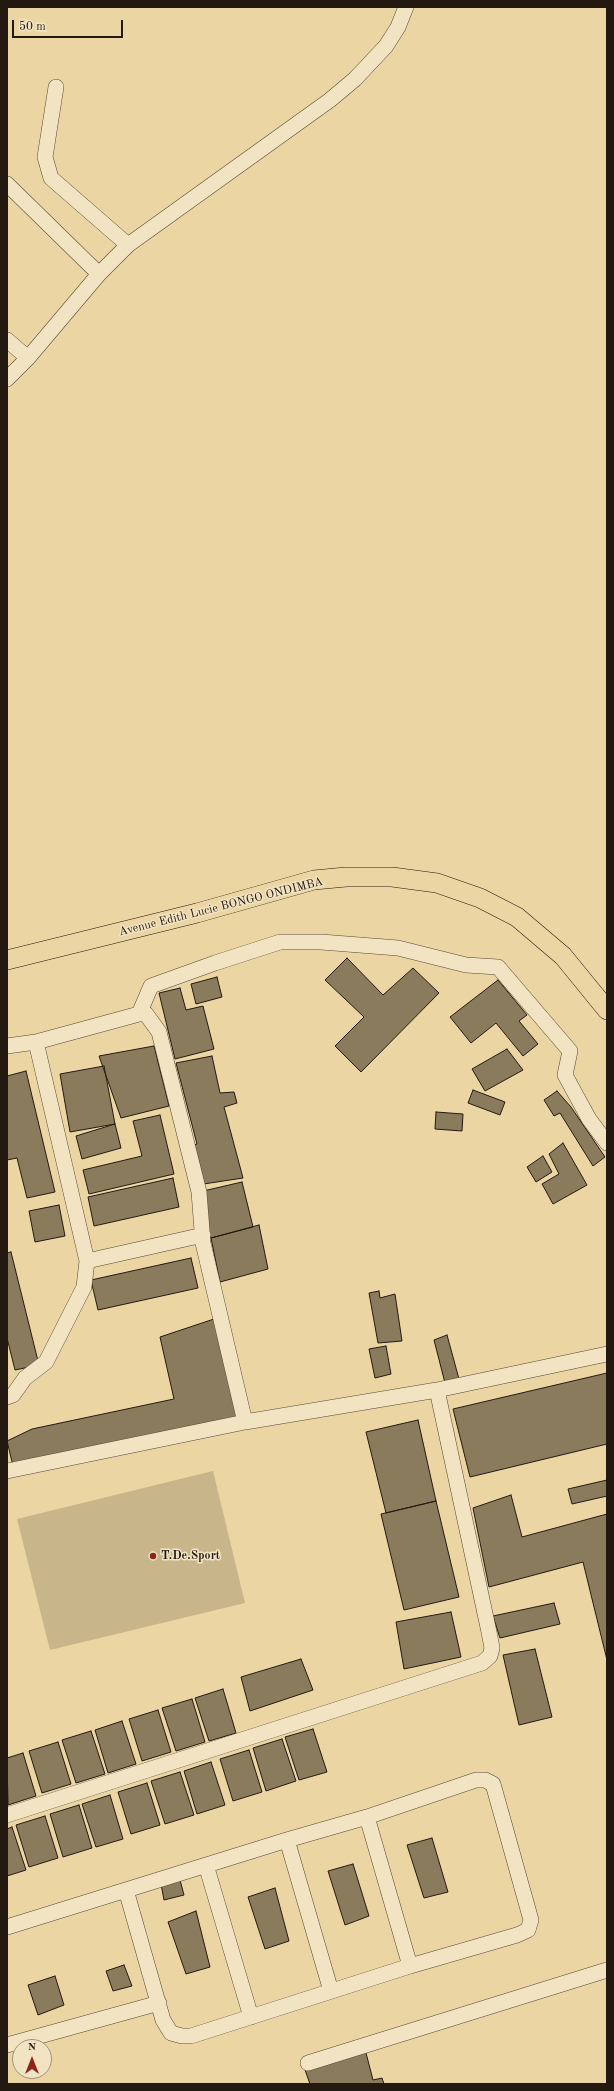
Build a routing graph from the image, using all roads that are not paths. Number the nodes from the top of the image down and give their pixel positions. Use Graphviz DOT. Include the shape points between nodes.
graph roads {
  1 [pos="406,7"];
  2 [pos="56,87"];
  3 [pos="7,184"];
  4 [pos="128,245"];
  5 [pos="99,274"];
  6 [pos="7,340"];
  7 [pos="28,358"];
  8 [pos="7,379"];
  9 [pos="7,960"];
  10 [pos="607,1010"];
  11 [pos="139,1014"];
  12 [pos="36,1042"];
  13 [pos="7,1046"];
  14 [pos="607,1143"];
  15 [pos="203,1235"];
  16 [pos="87,1261"];
  17 [pos="607,1354"];
  18 [pos="437,1390"];
  19 [pos="7,1397"];
  20 [pos="245,1422"];
  21 [pos="7,1471"];
  22 [pos="7,1815"];
  23 [pos="367,1817"];
  24 [pos="287,1840"];
  25 [pos="206,1865"];
  26 [pos="126,1890"];
  27 [pos="7,1927"];
  28 [pos="410,1966"];
  29 [pos="607,1970"];
  30 [pos="331,1991"];
  31 [pos="159,2003"];
  32 [pos="251,2017"];
  33 [pos="7,2046"];
  34 [pos="308,2063"];
  1 -- 4 [label="street" via="398,27 386,46 356,79"];
  2 -- 4 [label="street" via="45,157 50,178"];
  3 -- 5 [label="street"];
  4 -- 5 [label="street"];
  5 -- 7 [label="street"];
  6 -- 7 [label="street"];
  7 -- 8 [label="street"];
  9 -- 10 [label="main road, Avenue Edith Lucie BONGO ONDIMBA" via="197,913 314,880 392,877 437,884 480,898 517,917 563,956"];
  11 -- 12 [label="street"];
  11 -- 14 [label="street" via="150,986 280,942 321,942 398,948 466,965 498,967 570,1051 565,1074 589,1119"];
  11 -- 15 [label="street" via="146,1014 159,1032 198,1192"];
  12 -- 13 [label="street"];
  12 -- 16 [label="street"];
  15 -- 16 [label="street"];
  15 -- 20 [label="street"];
  16 -- 19 [label="street" via="84,1287 46,1362 25,1378 13,1395"];
  17 -- 18 [label="street"];
  18 -- 20 [label="street"];
  18 -- 22 [label="street" via="489,1632 492,1648 490,1656 482,1663"];
  20 -- 21 [label="street"];
  23 -- 24 [label="street"];
  23 -- 28 [label="street"];
  23 -- 28 [label="street" via="476,1780 485,1780 493,1784 496,1792 531,1920 528,1930"];
  24 -- 25 [label="street"];
  24 -- 30 [label="street"];
  25 -- 26 [label="street"];
  25 -- 32 [label="street"];
  26 -- 27 [label="street"];
  26 -- 31 [label="street"];
  28 -- 30 [label="street"];
  29 -- 34 [label="street"];
  30 -- 32 [label="street"];
  31 -- 32 [label="street" via="163,2020 171,2032 182,2036 191,2036"];
  31 -- 33 [label="street"];
}
